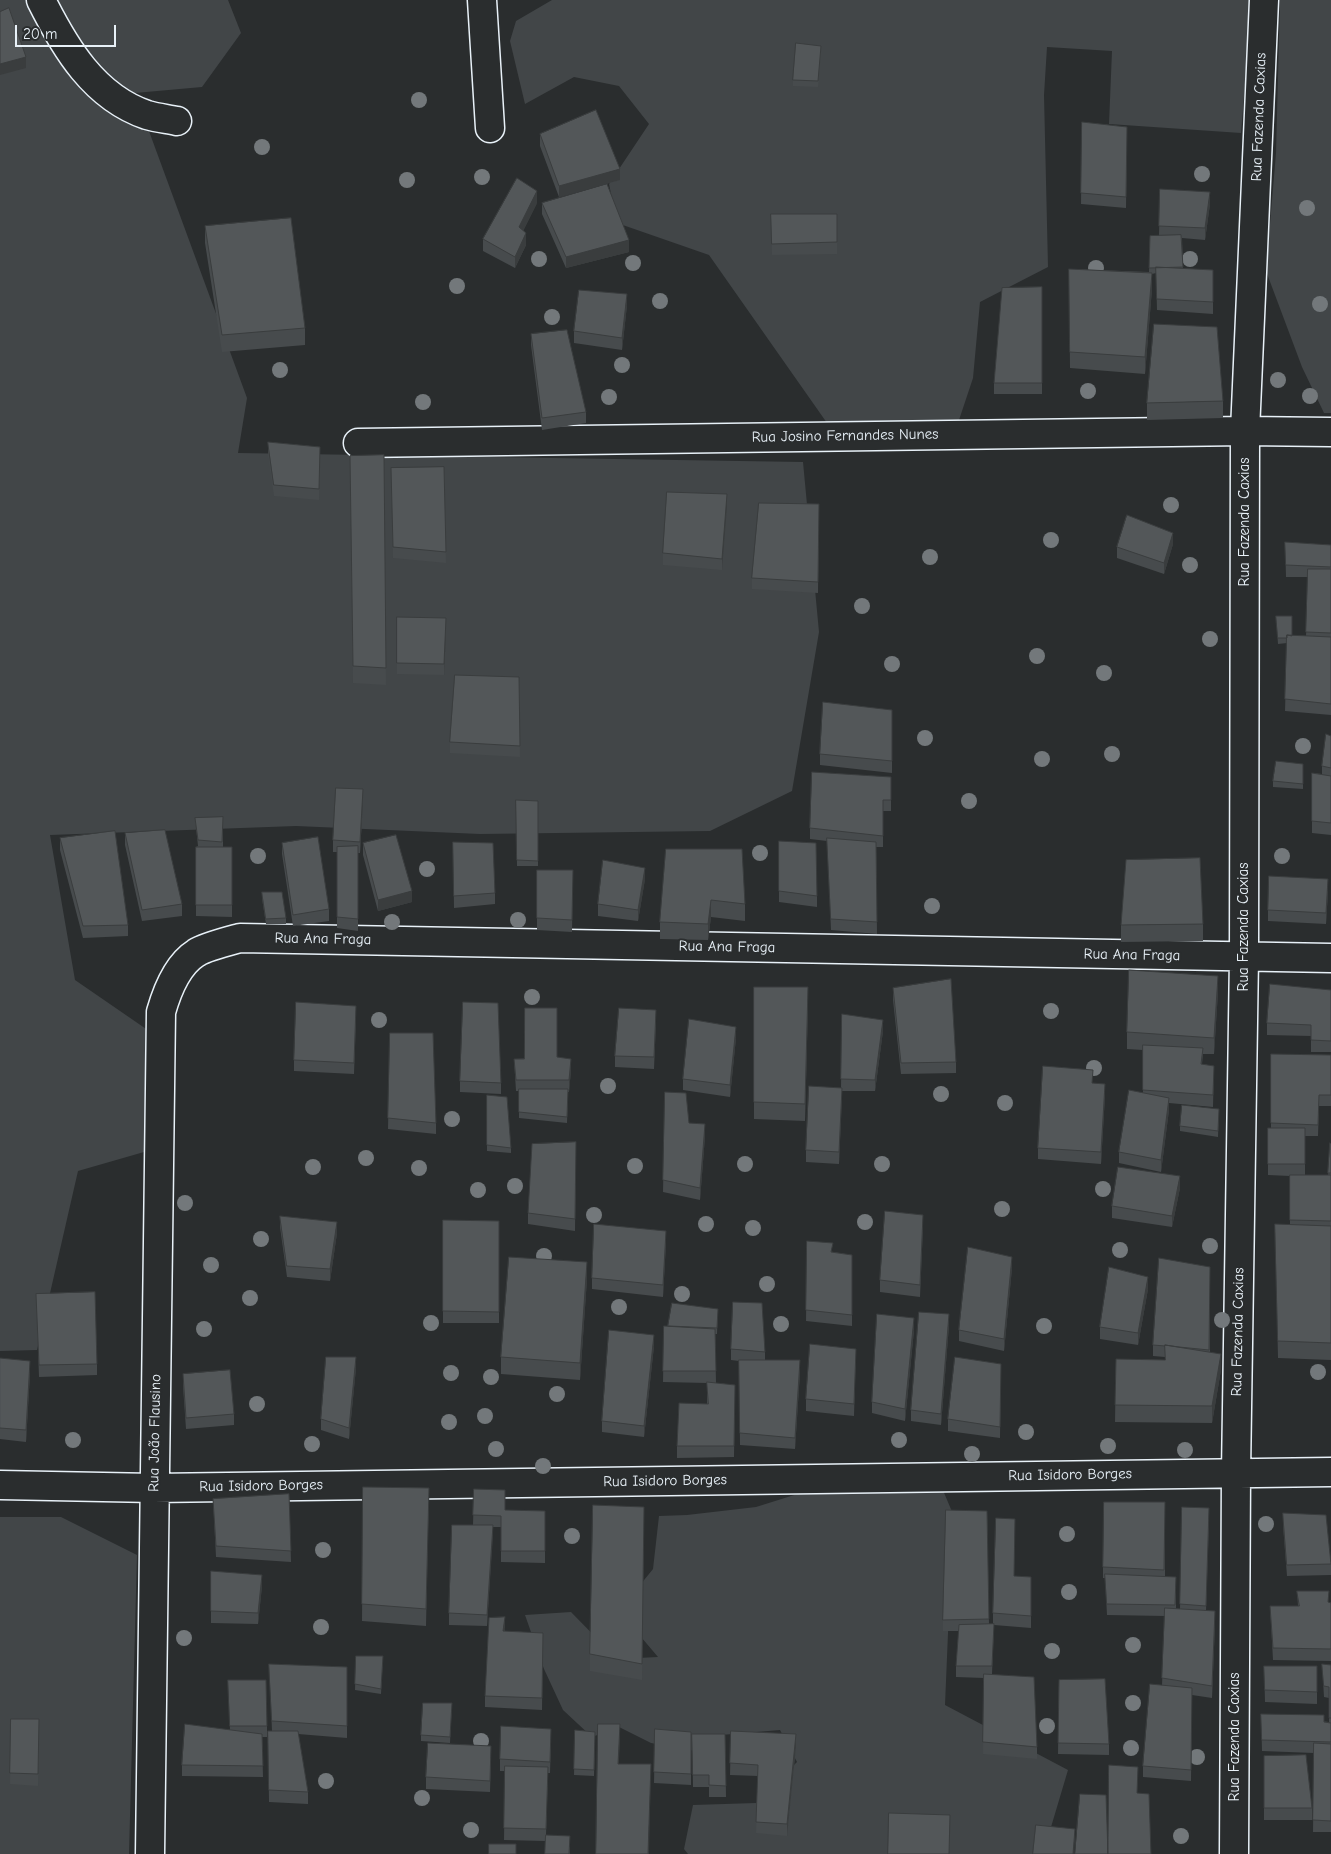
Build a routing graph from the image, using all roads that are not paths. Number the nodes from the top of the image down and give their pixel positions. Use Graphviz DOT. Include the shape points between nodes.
graph roads {
  1 [pos="41,0"];
  2 [pos="482,0"];
  3 [pos="1264,0"];
  4 [pos="177,121"];
  5 [pos="490,128"];
  6 [pos="1245,431"];
  7 [pos="1331,432"];
  8 [pos="358,443"];
  9 [pos="1244,957"];
  10 [pos="1331,958"];
  11 [pos="161,1012"];
  12 [pos="1236,1472"];
  13 [pos="1331,1472"];
  14 [pos="0,1485"];
  15 [pos="154,1488"];
  16 [pos="150,1854"];
  17 [pos="1234,1854"];
  1 -- 4 [label="street" via="58,34 84,71 115,100 147,115"];
  2 -- 5 [label="street"];
  3 -- 6 [label="street, Rua Fazenda Caxias"];
  6 -- 7 [label="street, Rua Josino Fernandes Nunes"];
  6 -- 8 [label="street, Rua Josino Fernandes Nunes"];
  6 -- 9 [label="street, Rua Fazenda Caxias"];
  9 -- 10 [label="street, Rua Ana Fraga"];
  9 -- 11 [label="street, Rua Ana Fraga" via="240,938 197,952 180,970 166,994"];
  9 -- 12 [label="street, Rua Fazenda Caxias"];
  11 -- 15 [label="street, Rua João Flausino"];
  12 -- 13 [label="street, Rua Isidoro Borges"];
  12 -- 15 [label="street, Rua Isidoro Borges"];
  12 -- 17 [label="street, Rua Fazenda Caxias"];
  14 -- 15 [label="street, Rua Isidoro Borges"];
  15 -- 16 [label="street, Rua João Flausino"];
}
